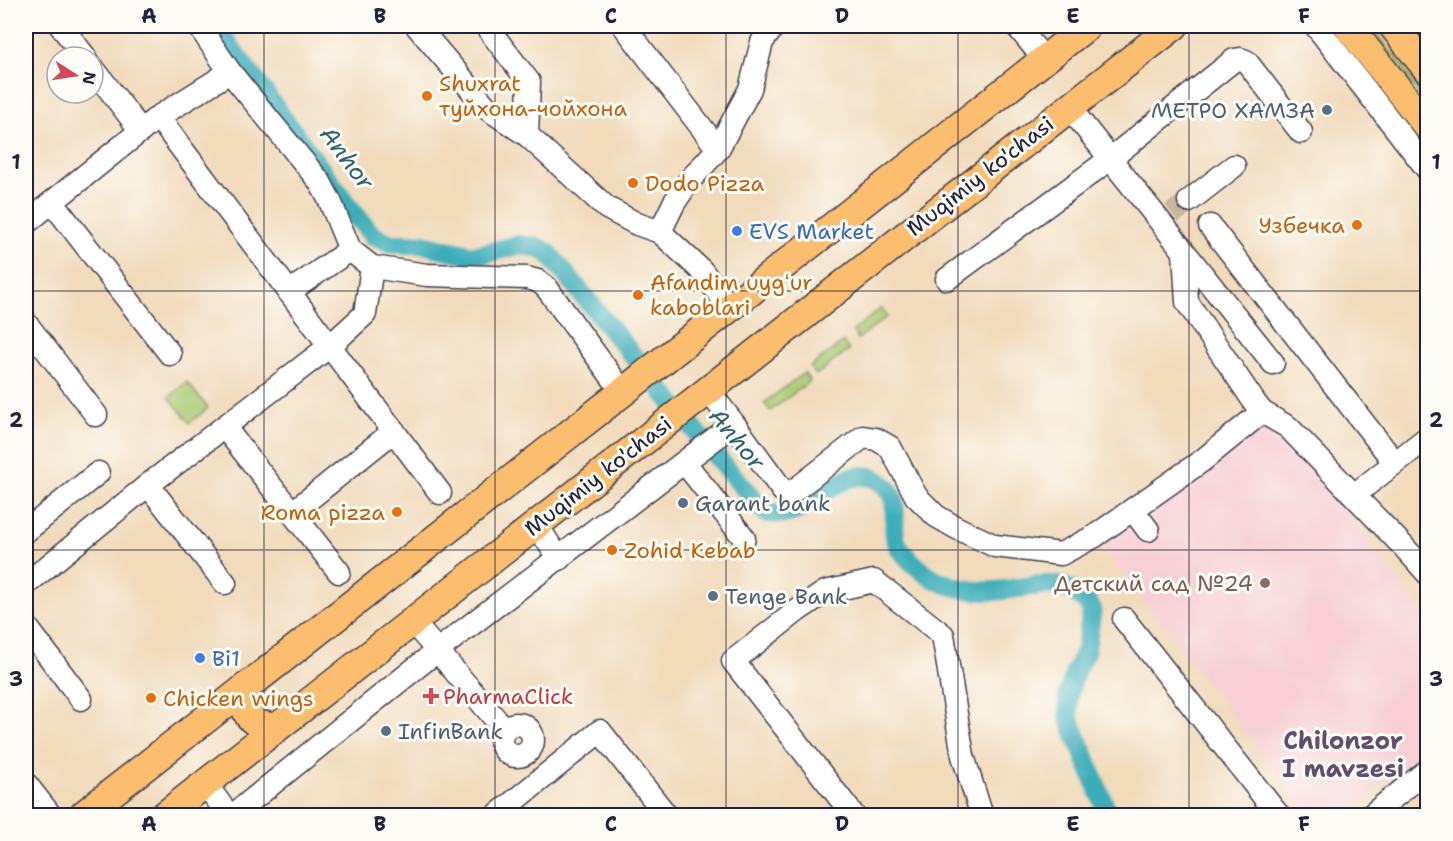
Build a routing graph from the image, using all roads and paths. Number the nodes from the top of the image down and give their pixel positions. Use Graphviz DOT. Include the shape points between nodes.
graph roads {
  1 [pos="61,26"];
  2 [pos="199,26"];
  3 [pos="417,26"];
  4 [pos="486,26"];
  5 [pos="624,26"];
  6 [pos="774,26"];
  7 [pos="1018,26"];
  8 [pos="1087,26"];
  9 [pos="1174,26"];
  10 [pos="1316,26"];
  11 [pos="1348,26"];
  12 [pos="1393,26"];
  13 [pos="76,45"];
  14 [pos="1044,59"];
  15 [pos="1428,70"];
  16 [pos="230,72"];
  17 [pos="105,84"];
  18 [pos="1069,107"];
  19 [pos="158,117"];
  20 [pos="1428,128"];
  21 [pos="141,131"];
  22 [pos="1301,132"];
  23 [pos="527,135"];
  24 [pos="718,149"];
  25 [pos="1110,159"];
  26 [pos="1234,166"];
  27 [pos="1428,170"];
  28 [pos="52,202"];
  29 [pos="1174,212"];
  30 [pos="26,223"];
  31 [pos="1210,226"];
  32 [pos="660,232"];
  33 [pos="350,250"];
  34 [pos="1184,252"];
  35 [pos="372,267"];
  36 [pos="947,279"];
  37 [pos="289,292"];
  38 [pos="730,308"];
  39 [pos="26,323"];
  40 [pos="330,346"];
  41 [pos="170,354"];
  42 [pos="1273,363"];
  43 [pos="628,389"];
  44 [pos="706,391"];
  45 [pos="1262,412"];
  46 [pos="96,415"];
  47 [pos="732,426"];
  48 [pos="225,428"];
  49 [pos="394,431"];
  50 [pos="1428,437"];
  51 [pos="687,461"];
  52 [pos="1395,463"];
  53 [pos="98,473"];
  54 [pos="148,485"];
  55 [pos="440,493"];
  56 [pos="1354,495"];
  57 [pos="1133,510"];
  58 [pos="293,512"];
  59 [pos="536,524"];
  60 [pos="1148,530"];
  61 [pos="26,531"];
  62 [pos="744,538"];
  63 [pos="560,559"];
  64 [pos="339,572"];
  65 [pos="1428,574"];
  66 [pos="225,583"];
  67 [pos="26,584"];
  68 [pos="1124,619"];
  69 [pos="412,621"];
  70 [pos="26,626"];
  71 [pos="438,650"];
  72 [pos="246,687"];
  73 [pos="81,699"];
  74 [pos="277,727"];
  75 [pos="532,755"];
  76 [pos="1428,770"];
  77 [pos="205,783"];
  78 [pos="26,784"];
  79 [pos="51,816"];
  80 [pos="82,816"];
  81 [pos="164,816"];
  82 [pos="230,816"];
  83 [pos="496,816"];
  84 [pos="667,816"];
  85 [pos="854,816"];
  86 [pos="982,816"];
  87 [pos="1279,816"];
  88 [pos="1370,816"];
  1 -- 13 [label="street"];
  2 -- 16 [label="street"];
  3 -- 23 [label="street" via="488,109"];
  4 -- 23 [label="street" via="529,82"];
  5 -- 24 [label="street"];
  6 -- 24 [label="street" via="762,42 750,89"];
  7 -- 14 [label="street"];
  8 -- 14 [label="main road"];
  9 -- 18 [label="main road, Muqimiy ko'chasi"];
  10 -- 27 [label="street"];
  11 -- 20 [label="main road"];
  12 -- 15 [label="main road"];
  14 -- 38 [label="main road"];
  16 -- 19 [label="street"];
  16 -- 33 [label="street" via="320,182"];
  17 -- 21 [label="street"];
  18 -- 25 [label="street"];
  18 -- 44 [label="main road, Muqimiy ko'chasi"];
  19 -- 21 [label="street"];
  19 -- 37 [label="street"];
  21 -- 28 [label="street"];
  22 -- 25 [label="street" via="1246,61 1240,59"];
  23 -- 32 [label="street" via="607,208"];
  24 -- 32 [label="street" via="689,181"];
  25 -- 29 [label="street"];
  25 -- 36 [label="street"];
  26 -- 29 [label="street"];
  28 -- 30 [label="street"];
  28 -- 41 [label="street"];
  29 -- 34 [label="street"];
  31 -- 52 [label="street"];
  32 -- 38 [label="street" via="702,271"];
  33 -- 35 [label="street"];
  33 -- 37 [label="street"];
  34 -- 42 [label="street"];
  34 -- 45 [label="street" via="1187,302"];
  35 -- 40 [label="street" via="365,314"];
  35 -- 43 [label="street" via="427,275 538,281"];
  37 -- 40 [label="street"];
  38 -- 43 [label="main road"];
  39 -- 46 [label="street"];
  40 -- 48 [label="street"];
  40 -- 49 [label="street"];
  43 -- 72 [label="main road"];
  44 -- 47 [label="street"];
  44 -- 59 [label="main road, Muqimiy ko'chasi"];
  45 -- 56 [label="street" via="1288,427"];
  45 -- 57 [label="street"];
  47 -- 51 [label="street"];
  47 -- 57 [label="street" via="787,493 863,437 876,439 890,447 916,496 936,516 995,546 1061,554"];
  48 -- 54 [label="street"];
  48 -- 58 [label="street"];
  49 -- 55 [label="street"];
  49 -- 58 [label="street"];
  50 -- 52 [label="street"];
  51 -- 62 [label="street"];
  51 -- 63 [label="street"];
  52 -- 56 [label="street"];
  53 -- 61 [label="street"];
  54 -- 66 [label="street"];
  54 -- 67 [label="street"];
  56 -- 65 [label="street"];
  57 -- 60 [label="street"];
  58 -- 64 [label="street"];
  59 -- 63 [label="street"];
  59 -- 69 [label="main road, Muqimiy ko'chasi"];
  63 -- 71 [label="street"];
  68 -- 87 [label="street"];
  69 -- 71 [label="street"];
  69 -- 74 [label="main road, Muqimiy ko'chasi"];
  70 -- 73 [label="street"];
  71 -- 75 [label="street" via="504,729 517,723 530,730"];
  71 -- 82 [label="street"];
  72 -- 74 [label="main road" via="244,702 250,717 261,725"];
  72 -- 80 [label="main road"];
  74 -- 77 [label="main road, Muqimiy ko'chasi"];
  76 -- 88 [label="street"];
  77 -- 81 [label="main road, Muqimiy ko'chasi"];
  77 -- 82 [label="street"];
  78 -- 79 [label="street"];
  83 -- 84 [label="street" via="600,731"];
  85 -- 86 [label="street" via="733,661 825,592 874,581 943,635 963,756"];
}
